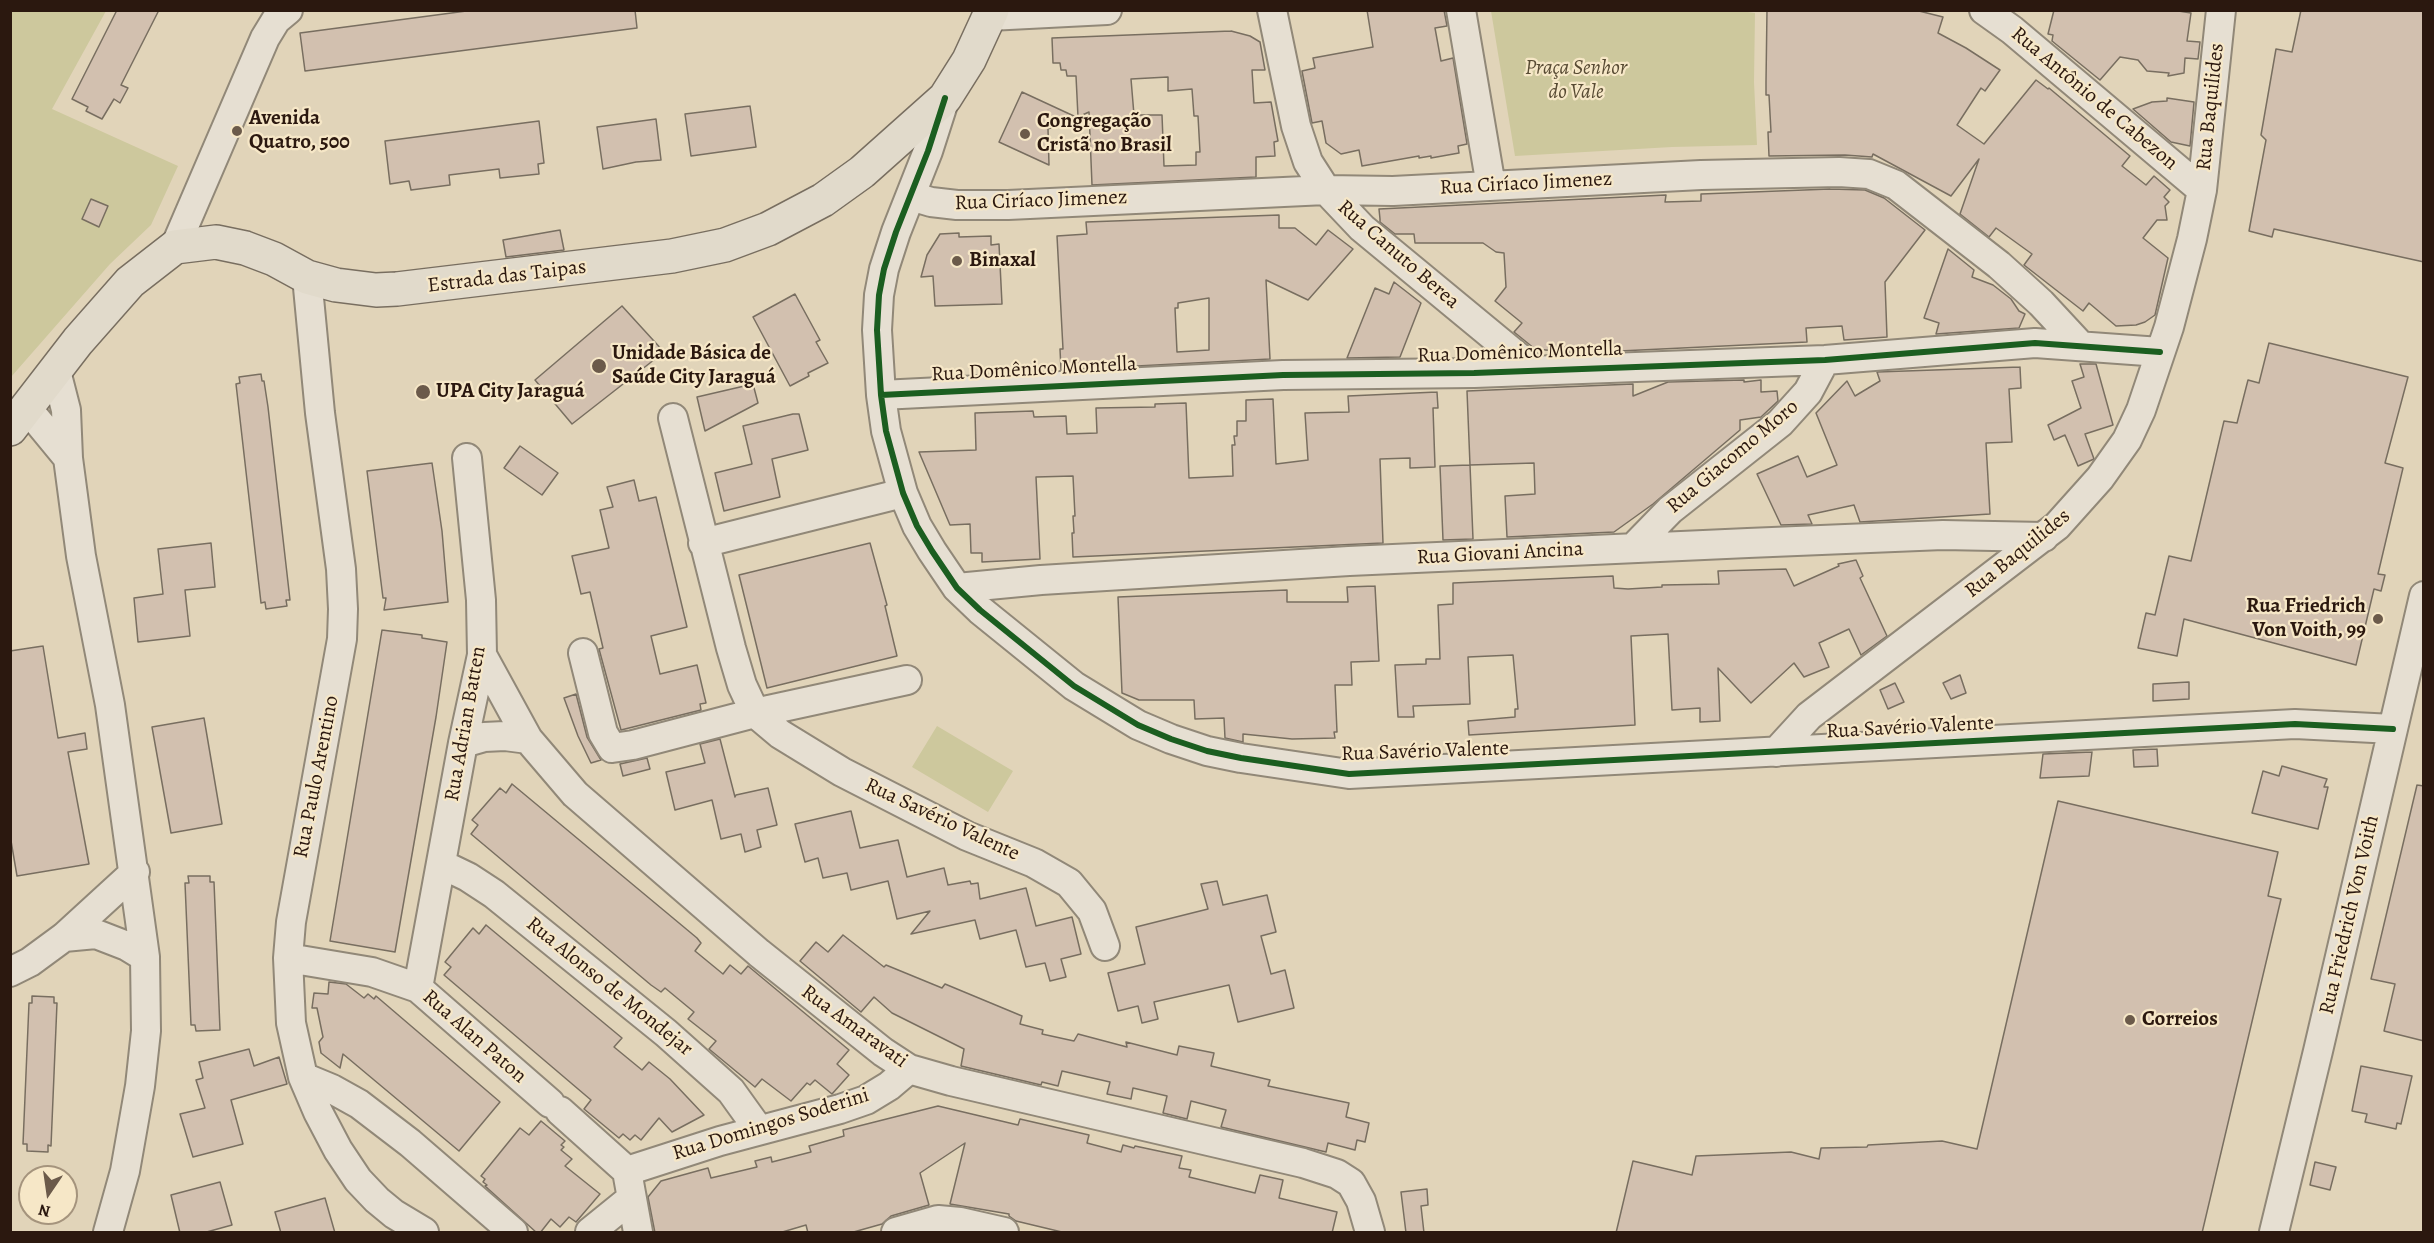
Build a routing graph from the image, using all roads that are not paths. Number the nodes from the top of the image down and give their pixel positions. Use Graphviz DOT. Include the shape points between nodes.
graph roads {
  1 [pos="288,10"];
  2 [pos="1107,10"];
  3 [pos="1272,10"];
  4 [pos="1461,10"];
  5 [pos="1984,10"];
  6 [pos="2221,10"];
  7 [pos="990,13"];
  8 [pos="2014,20"];
  9 [pos="945,98"];
  10 [pos="1491,186"];
  11 [pos="1326,190"];
  12 [pos="2202,190"];
  13 [pos="911,196"];
  14 [pos="175,247"];
  15 [pos="307,277"];
  16 [pos="2080,345"];
  17 [pos="2160,352"];
  18 [pos="1825,360"];
  19 [pos="1534,370"];
  20 [pos="56,371"];
  21 [pos="881,395"];
  22 [pos="18,418"];
  23 [pos="673,418"];
  24 [pos="68,458"];
  25 [pos="467,459"];
  26 [pos="903,494"];
  27 [pos="2044,537"];
  28 [pos="703,543"];
  29 [pos="1633,548"];
  30 [pos="957,588"];
  31 [pos="2424,596"];
  32 [pos="583,653"];
  33 [pos="482,655"];
  34 [pos="907,680"];
  35 [pos="755,713"];
  36 [pos="2393,729"];
  37 [pos="528,739"];
  38 [pos="463,743"];
  39 [pos="1776,752"];
  40 [pos="441,864"];
  41 [pos="135,872"];
  42 [pos="64,937"];
  43 [pos="1105,946"];
  44 [pos="145,957"];
  45 [pos="288,958"];
  46 [pos="10,972"];
  47 [pos="418,988"];
  48 [pos="909,1069"];
  49 [pos="303,1077"];
  50 [pos="759,1130"];
  51 [pos="627,1171"];
  52 [pos="633,1198"];
  53 [pos="388,1223"];
  54 [pos="108,1233"];
  55 [pos="424,1233"];
  56 [pos="513,1233"];
  57 [pos="590,1233"];
  58 [pos="638,1233"];
  59 [pos="896,1233"];
  60 [pos="1004,1233"];
  61 [pos="1370,1233"];
  62 [pos="2274,1233"];
  1 -- 14 [label="street" via="265,38"];
  2 -- 7 [label="street"];
  3 -- 11 [label="street, Rua Canuto Berea" via="1296,126 1308,162"];
  4 -- 10 [label="street"];
  5 -- 8 [label="street, Rua Antônio de Cabezon"];
  6 -- 12 [label="street, Rua Baquilides"];
  7 -- 9 [label="main road, Estrada das Taipas" via="969,60"];
  8 -- 12 [label="street, Rua Antônio de Cabezon"];
  9 -- 13 [label="street, Rua Savério Valente"];
  9 -- 15 [label="main road, Estrada das Taipas" via="894,146 823,200 768,229 725,245 625,262 397,289 336,285"];
  10 -- 11 [label="street, Rua Ciríaco Jimenez"];
  10 -- 16 [label="street, Rua Ciríaco Jimenez" via="1701,175 1869,174 1896,185 1999,264"];
  11 -- 13 [label="street, Rua Ciríaco Jimenez" via="979,206 930,202"];
  11 -- 19 [label="street, Rua Canuto Berea" via="1362,228"];
  12 -- 17 [label="street, Rua Baquilides" via="2187,262"];
  13 -- 21 [label="street, Rua Savério Valente" via="887,260 879,295"];
  14 -- 15 [label="main road, Estrada das Taipas" via="216,242 245,248"];
  14 -- 20 [label="main road" via="130,282"];
  15 -- 45 [label="street, Rua Paulo Arentino" via="343,609 342,639 296,890"];
  16 -- 17 [label="street, Rua Domênico Montella"];
  16 -- 18 [label="street, Rua Domênico Montella" via="2035,343"];
  17 -- 27 [label="street, Rua Baquilides" via="2127,440 2079,504"];
  18 -- 19 [label="street, Rua Domênico Montella"];
  18 -- 29 [label="street, Rua Giacomo Moro" via="1808,392 1780,423 1670,510"];
  19 -- 21 [label="street, Rua Domênico Montella" via="1295,375"];
  20 -- 22 [label="main road"];
  20 -- 24 [label="street" via="66,410"];
  21 -- 26 [label="street, Rua Savério Valente"];
  22 -- 24 [label="street"];
  23 -- 28 [label="street, Rua Savério Valente"];
  24 -- 41 [label="street"];
  25 -- 33 [label="street, Rua Adrian Batten" via="481,600"];
  26 -- 28 [label="street"];
  26 -- 30 [label="street, Rua Savério Valente" via="917,526"];
  27 -- 29 [label="street, Rua Giovani Ancina" via="1943,535"];
  27 -- 39 [label="street, Rua Baquilides" via="1809,716"];
  28 -- 35 [label="street, Rua Savério Valente" via="742,685"];
  29 -- 30 [label="street, Rua Giovani Ancina" via="1349,561"];
  30 -- 39 [label="street, Rua Savério Valente" via="1074,686 1138,725 1207,751 1241,758 1349,774"];
  31 -- 36 [label="street, Rua Friedrich Von Voith"];
  32 -- 35 [label="street" via="606,742 612,748 633,746"];
  33 -- 37 [label="street, Rua Amaravati"];
  33 -- 38 [label="street, Rua Adrian Batten"];
  34 -- 35 [label="street"];
  35 -- 43 [label="street, Rua Savério Valente" via="780,734 842,772 1062,879 1092,911"];
  36 -- 39 [label="street, Rua Savério Valente" via="2295,724"];
  36 -- 62 [label="street, Rua Friedrich Von Voith"];
  37 -- 38 [label="street" via="484,737"];
  37 -- 48 [label="street, Rua Amaravati" via="561,779 605,822 826,1008"];
  38 -- 40 [label="street, Rua Adrian Batten"];
  40 -- 47 [label="street, Rua Adrian Batten"];
  40 -- 50 [label="street, Rua Alonso de Mondejar" via="494,894 666,1033 730,1091"];
  41 -- 42 [label="street"];
  41 -- 44 [label="street"];
  42 -- 44 [label="street" via="96,934"];
  42 -- 46 [label="street"];
  44 -- 54 [label="street" via="146,1031 140,1086 125,1171"];
  45 -- 47 [label="street, Rua Alan Paton" via="372,972"];
  45 -- 49 [label="street, Rua Paulo Arentino" via="291,1023"];
  47 -- 51 [label="street, Rua Alan Paton"];
  48 -- 50 [label="street, Rua Domingos Soderini" via="866,1100"];
  48 -- 61 [label="street, Rua Amaravati" via="1337,1174 1351,1184 1361,1201"];
  49 -- 53 [label="street, Rua Paulo Arentino" via="318,1112"];
  49 -- 56 [label="street" via="359,1104"];
  50 -- 51 [label="street, Rua Domingos Soderini"];
  51 -- 52 [label="street"];
  52 -- 57 [label="street"];
  52 -- 58 [label="street"];
  53 -- 55 [label="street, Rua Paulo Arentino"];
  59 -- 60 [label="street" via="939,1220"];
}
